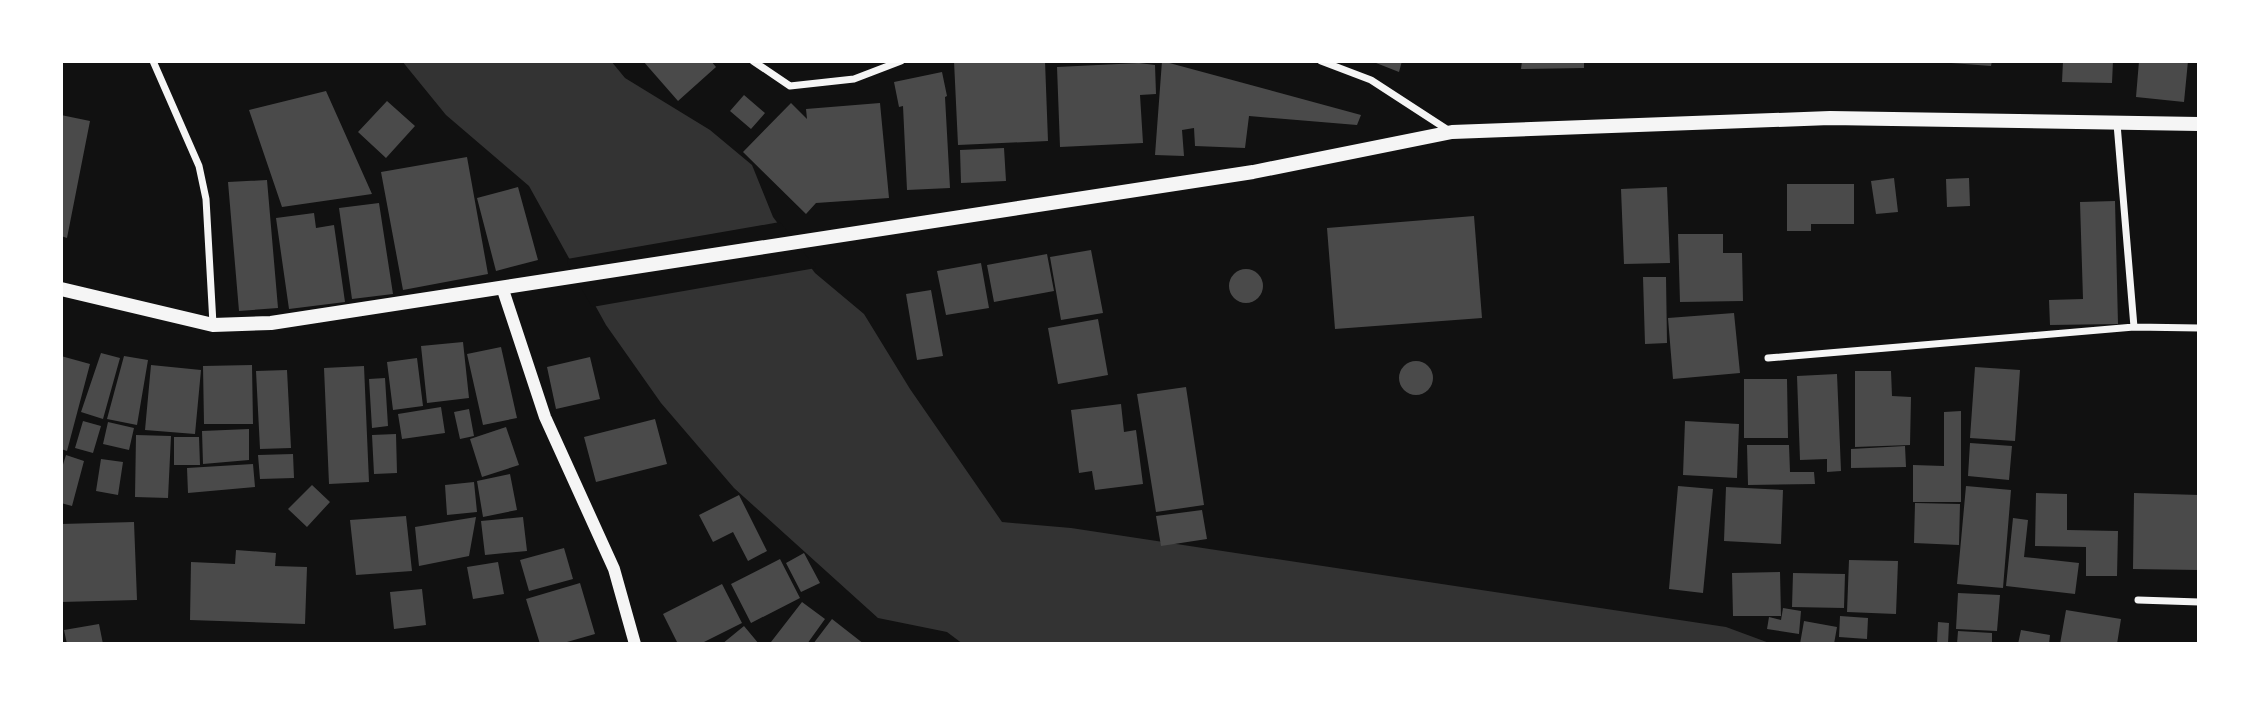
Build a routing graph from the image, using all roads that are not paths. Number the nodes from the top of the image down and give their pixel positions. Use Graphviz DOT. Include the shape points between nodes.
graph roads {
  1 [pos="153,61"];
  2 [pos="753,61"];
  3 [pos="901,61"];
  4 [pos="1321,61"];
  5 [pos="2117,124"];
  6 [pos="2199,124"];
  7 [pos="1452,132"];
  8 [pos="61,289"];
  9 [pos="503,289"];
  10 [pos="213,325"];
  11 [pos="2134,327"];
  12 [pos="2199,328"];
  13 [pos="1768,358"];
  14 [pos="2138,600"];
  15 [pos="2199,602"];
  16 [pos="635,644"];
  1 -- 10 [label="street" via="199,166 206,199"];
  2 -- 3 [label="street" via="790,86 853,79"];
  4 -- 7 [label="street" via="1371,80"];
  5 -- 6 [label="main road"];
  5 -- 7 [label="main road" via="1830,118"];
  5 -- 11 [label="street"];
  7 -- 9 [label="main road" via="1253,172"];
  8 -- 10 [label="main road"];
  9 -- 10 [label="main road" via="271,323"];
  9 -- 16 [label="street" via="545,417 614,569"];
  11 -- 12 [label="street"];
  11 -- 13 [label="street"];
  14 -- 15 [label="street"];
}
